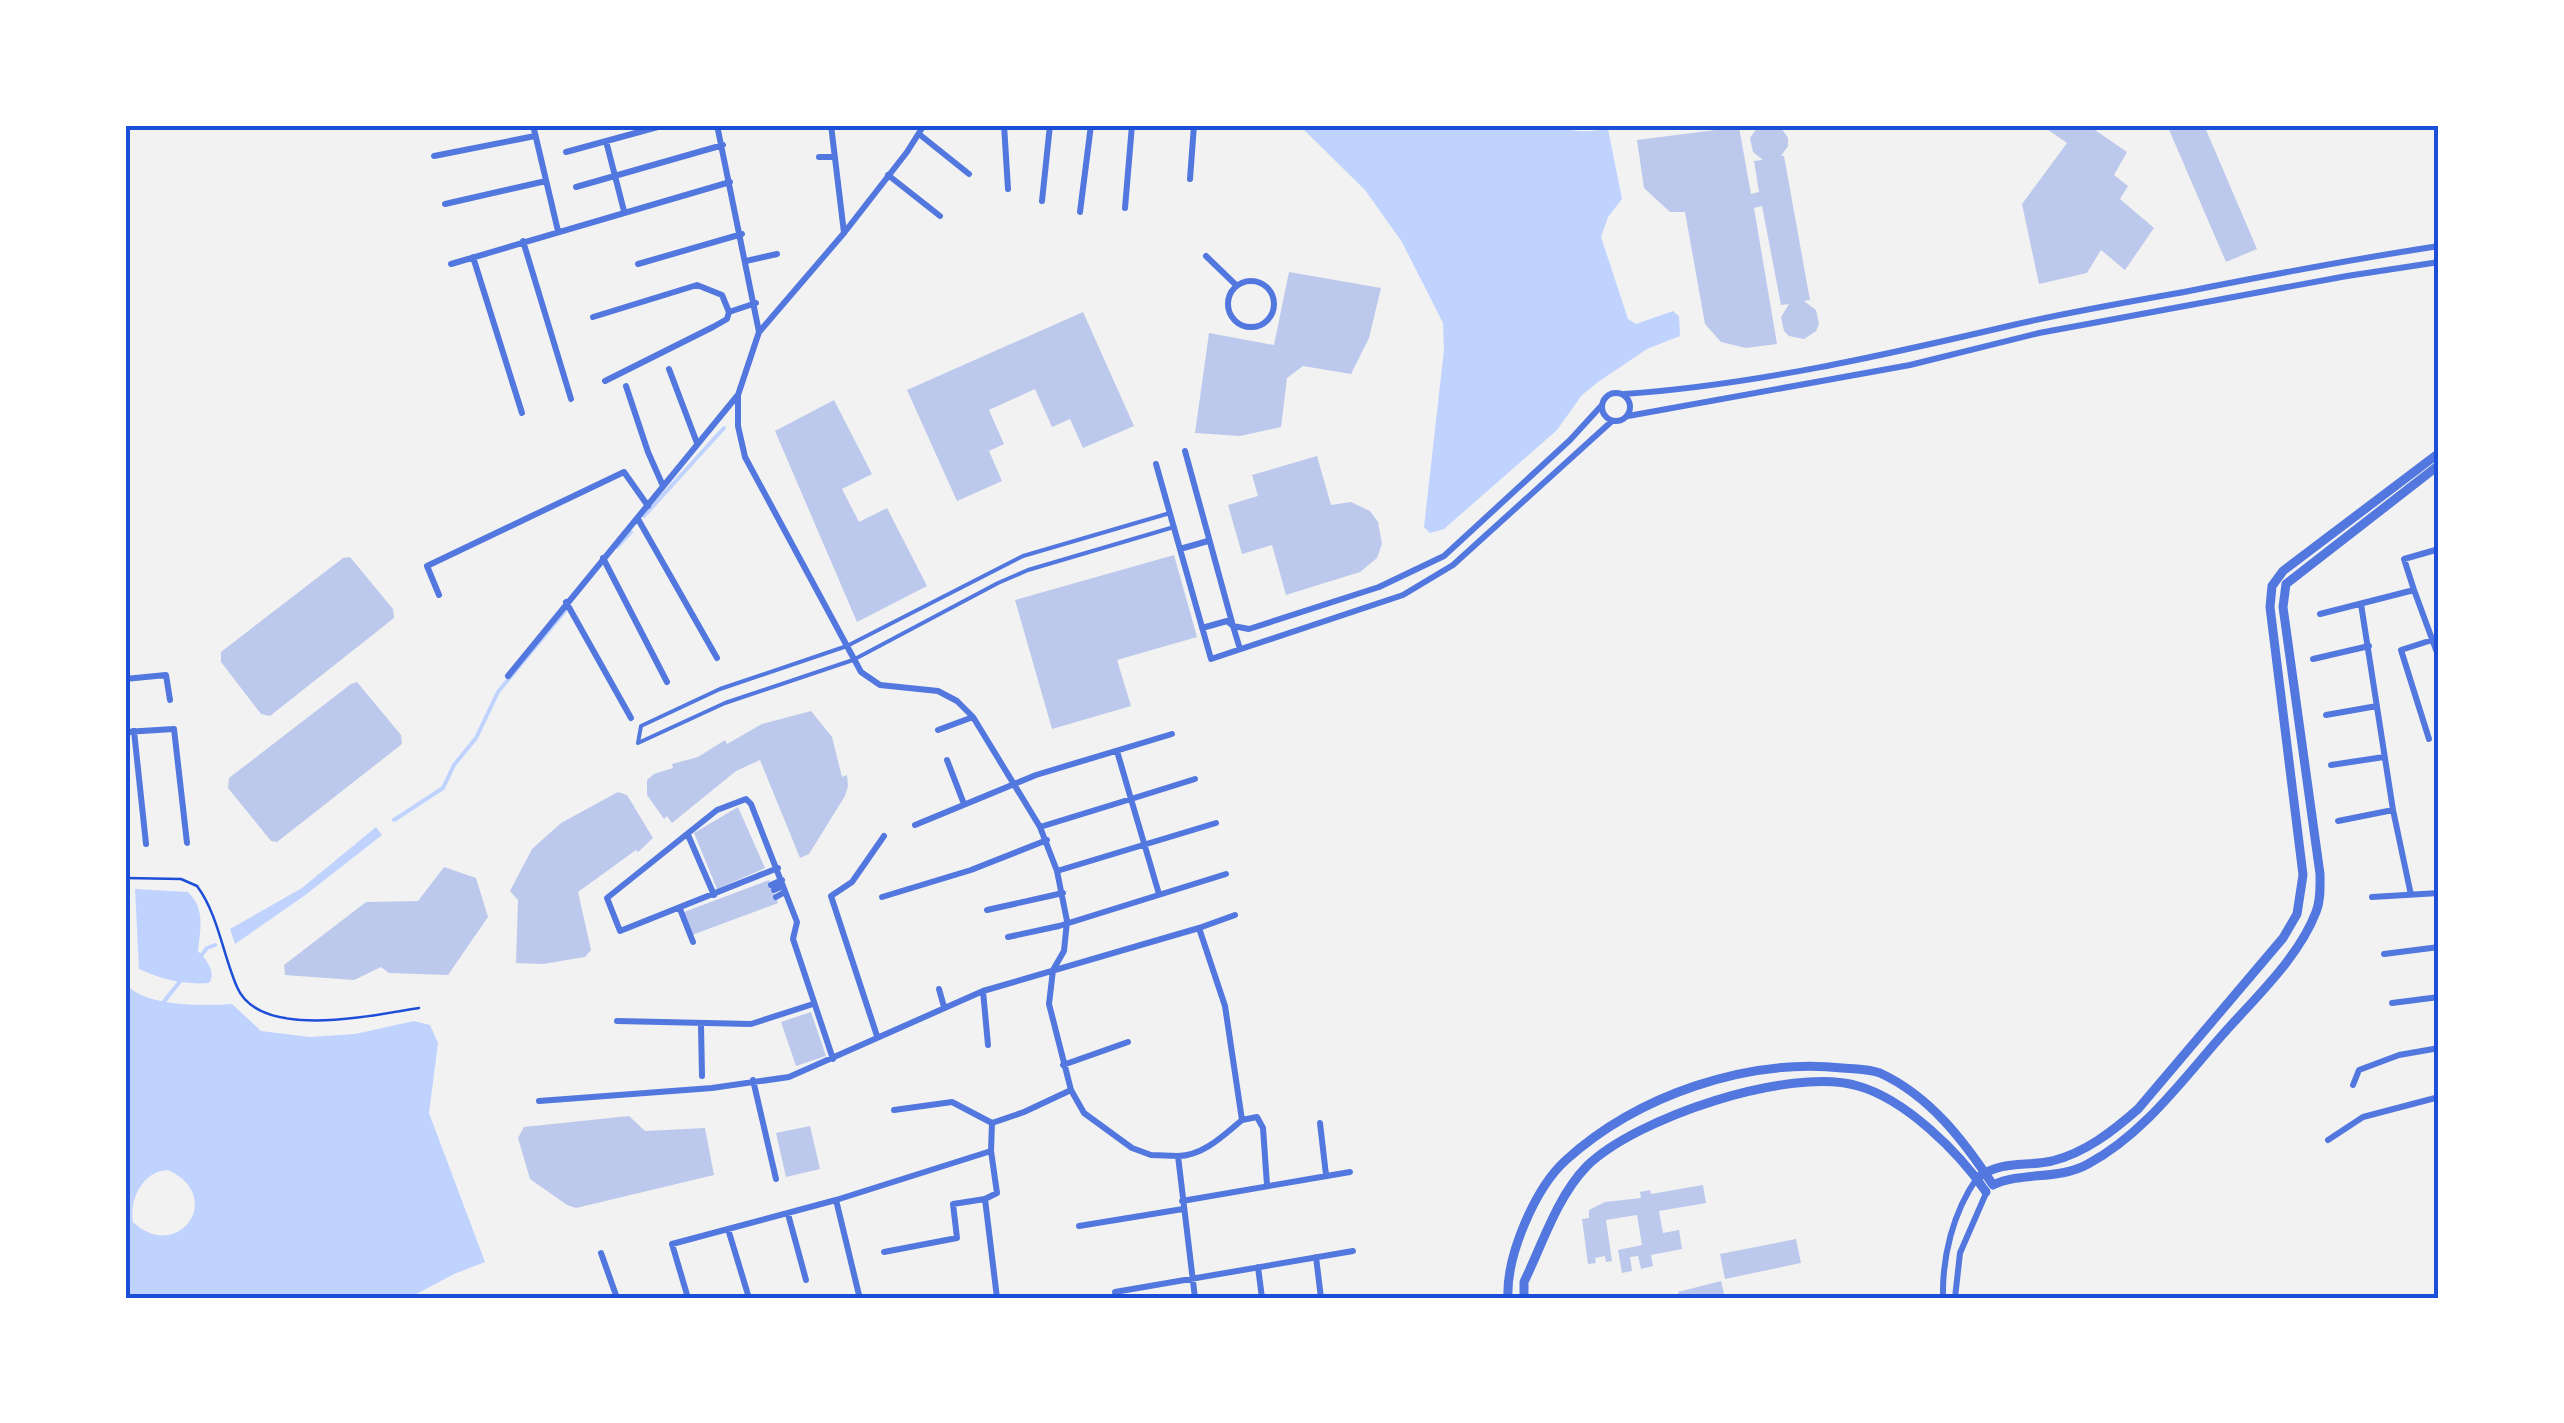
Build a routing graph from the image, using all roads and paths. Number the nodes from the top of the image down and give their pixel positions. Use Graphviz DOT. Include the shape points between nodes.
graph roads {
  1 [pos="533,125"];
  2 [pos="665,125"];
  3 [pos="717,125"];
  4 [pos="830,125"];
  5 [pos="924,125"];
  6 [pos="1004,125"];
  7 [pos="1050,125"];
  8 [pos="1092,125"];
  9 [pos="1132,125"];
  10 [pos="1194,125"];
  11 [pos="919,134"];
  12 [pos="535,136"];
  13 [pos="606,141"];
  14 [pos="723,145"];
  15 [pos="566,152"];
  16 [pos="434,156"];
  17 [pos="834,156"];
  18 [pos="819,158"];
  19 [pos="888,174"];
  20 [pos="969,174"];
  21 [pos="615,176"];
  22 [pos="1190,179"];
  23 [pos="546,181"];
  24 [pos="730,182"];
  25 [pos="576,187"];
  26 [pos="1008,188"];
  27 [pos="1042,202"];
  28 [pos="445,204"];
  29 [pos="1125,208"];
  30 [pos="624,211"];
  31 [pos="1080,212"];
  32 [pos="940,216"];
  33 [pos="558,231"];
  34 [pos="844,233"];
  35 [pos="742,234"];
  36 [pos="524,242"];
  37 [pos="2439,246"];
  38 [pos="777,254"];
  39 [pos="1206,256"];
  40 [pos="473,257"];
  41 [pos="746,261"];
  42 [pos="2439,262"];
  43 [pos="451,264"];
  44 [pos="638,264"];
  45 [pos="1238,286"];
  46 [pos="756,303"];
  47 [pos="729,312"];
  48 [pos="594,316"];
  49 [pos="759,332"];
  50 [pos="668,369"];
  51 [pos="606,381"];
  52 [pos="626,386"];
  53 [pos="738,394"];
  54 [pos="1624,394"];
  55 [pos="571,398"];
  56 [pos="1602,405"];
  57 [pos="522,413"];
  58 [pos="1628,416"];
  59 [pos="1612,421"];
  60 [pos="698,444"];
  61 [pos="1185,450"];
  62 [pos="2439,453"];
  63 [pos="1156,464"];
  64 [pos="2439,465"];
  65 [pos="664,486"];
  66 [pos="648,506"];
  67 [pos="1170,513"];
  68 [pos="638,519"];
  69 [pos="1174,527"];
  70 [pos="1208,542"];
  71 [pos="1180,549"];
  72 [pos="2311,550"];
  73 [pos="2439,550"];
  74 [pos="603,558"];
  75 [pos="2318,559"];
  76 [pos="2414,590"];
  77 [pos="439,595"];
  78 [pos="566,602"];
  79 [pos="2361,604"];
  80 [pos="2320,614"];
  81 [pos="1232,626"];
  82 [pos="1202,628"];
  83 [pos="2432,640"];
  84 [pos="2369,646"];
  85 [pos="1240,649"];
  86 [pos="717,658"];
  87 [pos="2439,658"];
  88 [pos="2312,659"];
  89 [pos="508,676"];
  90 [pos="125,678"];
  91 [pos="668,682"];
  92 [pos="170,700"];
  93 [pos="2376,706"];
  94 [pos="2326,714"];
  95 [pos="972,716"];
  96 [pos="631,718"];
  97 [pos="938,730"];
  98 [pos="134,731"];
  99 [pos="125,732"];
  100 [pos="1172,734"];
  101 [pos="2429,739"];
  102 [pos="1116,751"];
  103 [pos="2384,756"];
  104 [pos="947,760"];
  105 [pos="2331,764"];
  106 [pos="1195,779"];
  107 [pos="1015,783"];
  108 [pos="1131,799"];
  109 [pos="964,804"];
  110 [pos="2393,810"];
  111 [pos="2338,821"];
  112 [pos="1216,823"];
  113 [pos="915,825"];
  114 [pos="1040,826"];
  115 [pos="688,835"];
  116 [pos="884,836"];
  117 [pos="1047,840"];
  118 [pos="188,843"];
  119 [pos="146,844"];
  120 [pos="1144,845"];
  121 [pos="1058,871"];
  122 [pos="1226,874"];
  123 [pos="125,878"];
  124 [pos="782,880"];
  125 [pos="1063,893"];
  126 [pos="1159,894"];
  127 [pos="2439,894"];
  128 [pos="714,895"];
  129 [pos="2411,895"];
  130 [pos="882,897"];
  131 [pos="2372,897"];
  132 [pos="680,908"];
  133 [pos="988,910"];
  134 [pos="1235,915"];
  135 [pos="1067,921"];
  136 [pos="1199,928"];
  137 [pos="1008,937"];
  138 [pos="693,942"];
  139 [pos="2439,947"];
  140 [pos="2384,954"];
  141 [pos="1054,970"];
  142 [pos="939,989"];
  143 [pos="983,991"];
  144 [pos="2439,997"];
  145 [pos="2392,1003"];
  146 [pos="813,1004"];
  147 [pos="944,1006"];
  148 [pos="419,1008"];
  149 [pos="617,1021"];
  150 [pos="701,1024"];
  151 [pos="878,1036"];
  152 [pos="1128,1042"];
  153 [pos="988,1045"];
  154 [pos="2439,1048"];
  155 [pos="833,1060"];
  156 [pos="1063,1065"];
  157 [pos="702,1076"];
  158 [pos="753,1080"];
  159 [pos="2353,1085"];
  160 [pos="1071,1090"];
  161 [pos="2439,1097"];
  162 [pos="539,1101"];
  163 [pos="894,1110"];
  164 [pos="1242,1120"];
  165 [pos="992,1122"];
  166 [pos="1320,1123"];
  167 [pos="2328,1140"];
  168 [pos="992,1151"];
  169 [pos="1178,1156"];
  170 [pos="1350,1172"];
  171 [pos="1326,1174"];
  172 [pos="1981,1176"];
  173 [pos="776,1179"];
  174 [pos="1268,1185"];
  175 [pos="1990,1188"];
  176 [pos="985,1198"];
  177 [pos="836,1200"];
  178 [pos="1183,1205"];
  179 [pos="788,1214"];
  180 [pos="1079,1226"];
  181 [pos="728,1229"];
  182 [pos="1353,1250"];
  183 [pos="884,1252"];
  184 [pos="601,1253"];
  185 [pos="1316,1257"];
  186 [pos="1258,1267"];
  187 [pos="1192,1278"];
  188 [pos="806,1280"];
  189 [pos="859,1294"];
  190 [pos="616,1298"];
  191 [pos="688,1298"];
  192 [pos="749,1298"];
  193 [pos="997,1298"];
  194 [pos="1116,1298"];
  195 [pos="1194,1298"];
  196 [pos="1262,1298"];
  197 [pos="1321,1298"];
  198 [pos="1508,1298"];
  199 [pos="1524,1298"];
  200 [pos="1943,1298"];
  201 [pos="1955,1298"];
  1 -- 12 [label="street"];
  2 -- 13 [label="street"];
  3 -- 14 [label="street"];
  4 -- 17 [label="street"];
  5 -- 11 [label="street"];
  6 -- 26 [label="street"];
  7 -- 27 [label="street"];
  8 -- 31 [label="street"];
  9 -- 29 [label="street"];
  10 -- 22 [label="street"];
  11 -- 19 [label="street"];
  11 -- 20 [label="street"];
  12 -- 16 [label="street"];
  12 -- 23 [label="street"];
  13 -- 15 [label="street"];
  13 -- 21 [label="street"];
  14 -- 21 [label="street"];
  14 -- 24 [label="street"];
  17 -- 18 [label="street"];
  17 -- 34 [label="street"];
  19 -- 32 [label="street"];
  19 -- 34 [label="street"];
  21 -- 25 [label="street"];
  21 -- 30 [label="street"];
  23 -- 28 [label="street"];
  23 -- 33 [label="street"];
  24 -- 30 [label="street"];
  24 -- 35 [label="street"];
  30 -- 33 [label="street"];
  33 -- 36 [label="street"];
  34 -- 49 [label="street"];
  35 -- 41 [label="street"];
  35 -- 44 [label="street"];
  36 -- 40 [label="street"];
  36 -- 55 [label="street"];
  37 -- 54 [label="street" via="2052,317 1911,350"];
  38 -- 41 [label="street"];
  39 -- 45 [label="street"];
  40 -- 43 [label="street"];
  40 -- 57 [label="street"];
  41 -- 46 [label="street"];
  42 -- 58 [label="street"];
  45 -- 45 [label="street" via="1228,306 1236,321 1252,327 1268,320 1274,304 1268,288 1251,281"];
  46 -- 47 [label="street"];
  46 -- 49 [label="street"];
  47 -- 48 [label="street" via="722,295 697,286"];
  47 -- 51 [label="street" via="713,327"];
  49 -- 53 [label="street"];
  50 -- 60 [label="street"];
  52 -- 65 [label="street"];
  53 -- 60 [label="street"];
  53 -- 95 [label="street" via="746,457 861,672 880,685 938,691"];
  54 -- 56 [label="street" via="1610,394"];
  54 -- 58 [label="street"];
  56 -- 59 [label="street"];
  56 -- 81 [label="street" via="1444,556 1303,614 1249,629"];
  58 -- 59 [label="street"];
  59 -- 85 [label="street" via="1453,565 1402,596"];
  60 -- 65 [label="street"];
  61 -- 70 [label="street"];
  62 -- 72 [label="street"];
  63 -- 67 [label="street"];
  64 -- 75 [label="street"];
  65 -- 66 [label="street"];
  66 -- 68 [label="street"];
  66 -- 77 [label="street" via="624,472 428,566"];
  67 -- 69 [label="street"];
  67 -- 69 [label="lane" via="1023,556 847,646 720,688 641,726 638,743 726,703 853,660 1028,570"];
  68 -- 74 [label="street"];
  68 -- 86 [label="street"];
  69 -- 71 [label="street"];
  70 -- 71 [label="street"];
  70 -- 81 [label="street"];
  71 -- 82 [label="street"];
  72 -- 75 [label="street"];
  72 -- 172 [label="street" via="2277,577 2270,606 2304,875 2297,914 2138,1109 2110,1133 2051,1162 2015,1162"];
  73 -- 76 [label="street" via="2404,559"];
  74 -- 78 [label="street"];
  74 -- 91 [label="street"];
  75 -- 175 [label="street" via="2286,584 2283,595 2320,874 2316,912 2260,993 2117,1145 2086,1166 2056,1176 2018,1176"];
  76 -- 79 [label="street"];
  76 -- 83 [label="street"];
  78 -- 89 [label="street"];
  78 -- 96 [label="street"];
  79 -- 80 [label="street"];
  79 -- 84 [label="street"];
  81 -- 82 [label="street"];
  81 -- 85 [label="street"];
  82 -- 85 [label="street" via="1211,659"];
  83 -- 87 [label="street"];
  83 -- 101 [label="street" via="2401,650"];
  84 -- 88 [label="street"];
  84 -- 93 [label="street"];
  90 -- 92 [label="street" via="166,675"];
  93 -- 94 [label="street"];
  93 -- 103 [label="street"];
  95 -- 97 [label="street"];
  95 -- 107 [label="street"];
  98 -- 99 [label="street"];
  98 -- 118 [label="street" via="174,729"];
  98 -- 119 [label="street"];
  100 -- 102 [label="street"];
  102 -- 107 [label="street"];
  102 -- 108 [label="street"];
  103 -- 105 [label="street"];
  103 -- 110 [label="street"];
  104 -- 109 [label="street"];
  106 -- 108 [label="street"];
  107 -- 109 [label="street"];
  107 -- 114 [label="street"];
  108 -- 114 [label="street"];
  108 -- 120 [label="street"];
  109 -- 113 [label="street"];
  110 -- 111 [label="street"];
  110 -- 129 [label="street"];
  112 -- 120 [label="street"];
  114 -- 117 [label="street"];
  115 -- 124 [label="street" via="718,810 746,800"];
  115 -- 128 [label="street"];
  115 -- 132 [label="street" via="607,898 620,931"];
  116 -- 151 [label="street" via="852,882 831,896"];
  117 -- 121 [label="street"];
  117 -- 130 [label="street"];
  120 -- 121 [label="street"];
  120 -- 126 [label="street"];
  121 -- 125 [label="street"];
  122 -- 126 [label="street"];
  123 -- 148 [label="path" via="181,879 198,886 238,991 262,1013 354,1018"];
  124 -- 124 [label="street" via="774,891"];
  124 -- 128 [label="street"];
  124 -- 146 [label="street"];
  125 -- 133 [label="street"];
  125 -- 135 [label="street"];
  126 -- 135 [label="street"];
  127 -- 129 [label="street"];
  128 -- 132 [label="street"];
  129 -- 131 [label="street"];
  132 -- 138 [label="street"];
  134 -- 136 [label="street"];
  135 -- 137 [label="street"];
  135 -- 141 [label="street"];
  136 -- 141 [label="street"];
  136 -- 164 [label="street" via="1225,1006"];
  139 -- 140 [label="street"];
  141 -- 143 [label="street"];
  141 -- 156 [label="street" via="1048,1004"];
  142 -- 147 [label="street"];
  143 -- 147 [label="street"];
  143 -- 153 [label="street"];
  144 -- 145 [label="street"];
  146 -- 150 [label="street" via="751,1024"];
  146 -- 155 [label="street"];
  147 -- 151 [label="street"];
  149 -- 150 [label="street"];
  150 -- 157 [label="street"];
  151 -- 155 [label="street"];
  152 -- 156 [label="street"];
  154 -- 159 [label="street" via="2359,1070"];
  155 -- 158 [label="street" via="788,1077"];
  156 -- 160 [label="street"];
  158 -- 162 [label="street"];
  158 -- 173 [label="street"];
  160 -- 165 [label="street"];
  160 -- 169 [label="street" via="1084,1113 1132,1148"];
  161 -- 167 [label="street" via="2363,1117"];
  163 -- 165 [label="street" via="952,1102"];
  164 -- 169 [label="street" via="1207,1147"];
  164 -- 174 [label="street" via="1257,1117 1263,1128"];
  165 -- 168 [label="street"];
  166 -- 171 [label="street"];
  168 -- 176 [label="street" via="997,1193"];
  168 -- 177 [label="street"];
  169 -- 178 [label="street"];
  170 -- 171 [label="street"];
  171 -- 174 [label="street"];
  172 -- 175 [label="street"];
  172 -- 198 [label="street" via="1970,1150 1931,1107 1877,1072 1806,1064 1718,1079 1627,1114 1564,1162 1524,1226"];
  172 -- 199 [label="street" via="1900,1105 1857,1085 1798,1083 1730,1095 1633,1135 1586,1167 1524,1282"];
  172 -- 200 [label="street" via="1946,1253"];
  174 -- 178 [label="street"];
  175 -- 201 [label="street" via="1960,1254"];
  176 -- 183 [label="street" via="953,1204 958,1238"];
  176 -- 193 [label="street"];
  177 -- 179 [label="street"];
  177 -- 189 [label="street"];
  178 -- 180 [label="street"];
  178 -- 187 [label="street"];
  179 -- 181 [label="street"];
  179 -- 188 [label="street"];
  181 -- 191 [label="street" via="672,1244"];
  181 -- 192 [label="street"];
  182 -- 185 [label="street"];
  184 -- 190 [label="street"];
  185 -- 186 [label="street"];
  185 -- 197 [label="street"];
  186 -- 187 [label="street"];
  186 -- 196 [label="street"];
  187 -- 194 [label="street" via="1114,1292"];
  187 -- 195 [label="street"];
}
